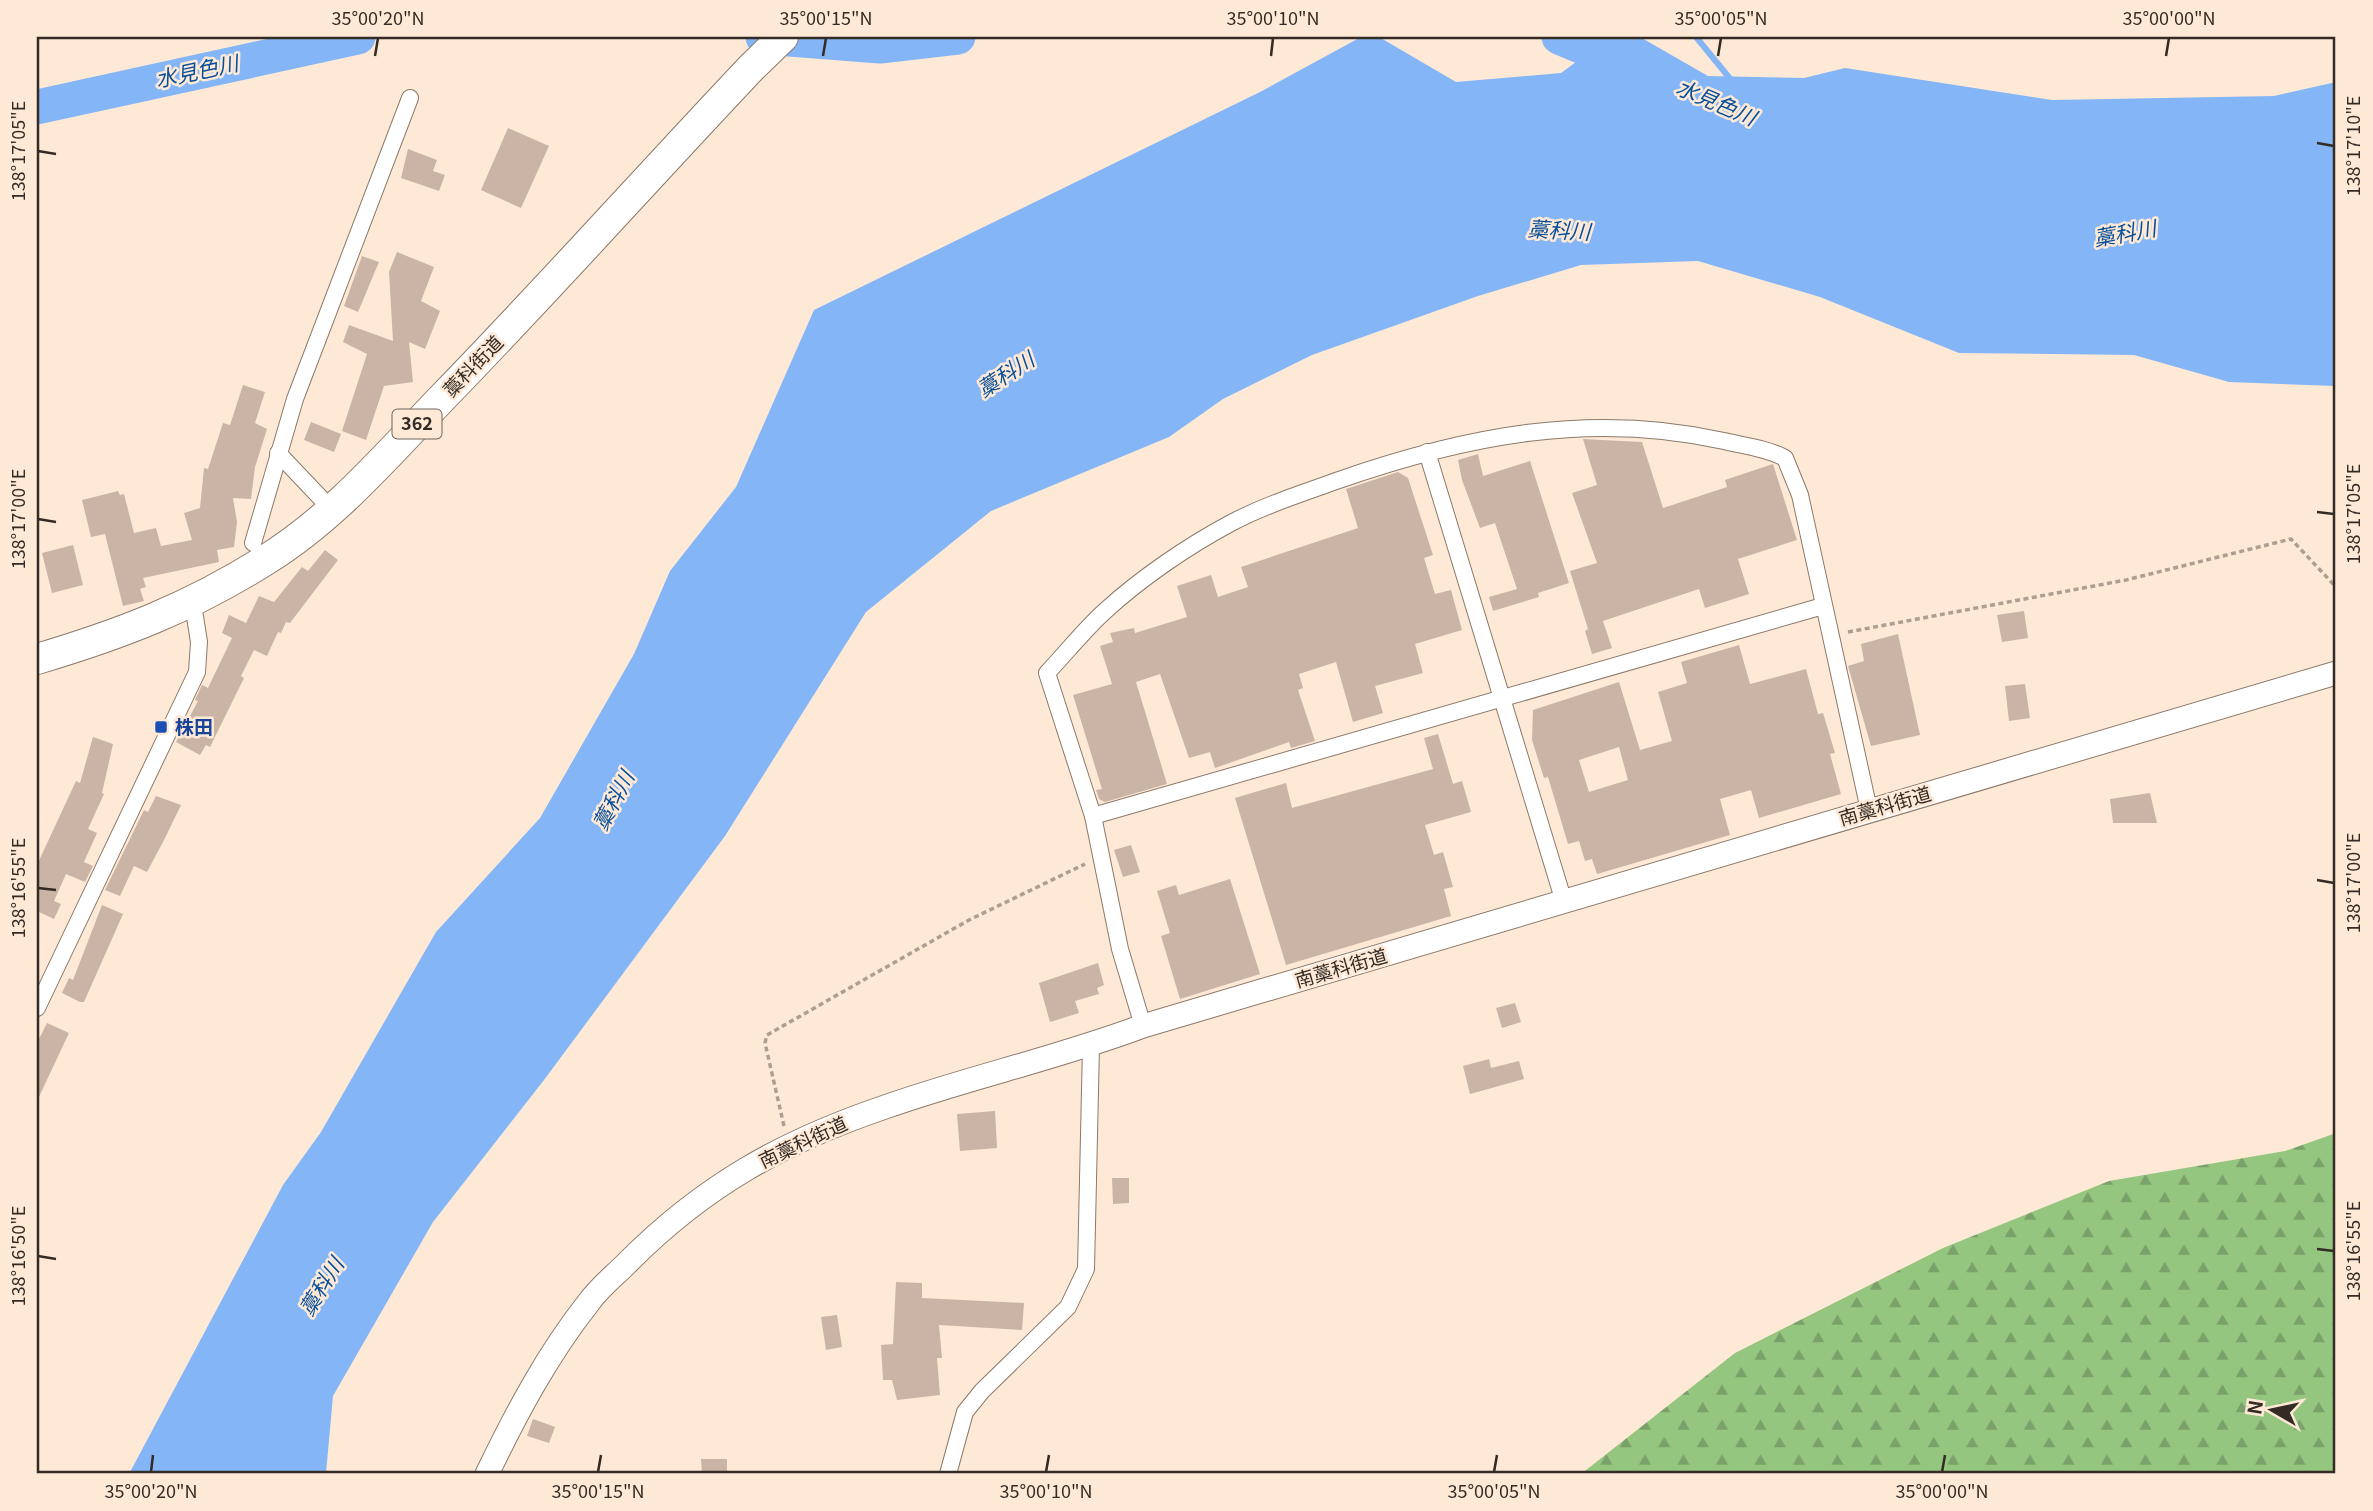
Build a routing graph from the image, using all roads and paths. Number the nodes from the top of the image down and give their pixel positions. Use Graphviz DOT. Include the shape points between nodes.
graph roads {
  1 [pos="783,37"];
  2 [pos="410,98"];
  3 [pos="1427,452"];
  4 [pos="278,453"];
  5 [pos="333,511"];
  6 [pos="253,543"];
  7 [pos="2336,587"];
  8 [pos="192,604"];
  9 [pos="1823,606"];
  10 [pos="1829,635"];
  11 [pos="37,659"];
  12 [pos="2336,673"];
  13 [pos="1503,698"];
  14 [pos="1869,810"];
  15 [pos="1093,816"];
  16 [pos="1101,857"];
  17 [pos="1564,902"];
  18 [pos="37,1008"];
  19 [pos="1143,1026"];
  20 [pos="1091,1045"];
  21 [pos="789,1145"];
  22 [pos="487,1474"];
  23 [pos="948,1474"];
  1 -- 5 [label="highway, 藁科街道 / 362"];
  2 -- 4 [label="street"];
  3 -- 9 [label="street" via="1512,434 1628,429 1701,436 1775,453 1785,458 1800,495"];
  3 -- 13 [label="street"];
  3 -- 15 [label="street" via="1276,503 1230,524 1105,611 1047,673"];
  4 -- 5 [label="street"];
  4 -- 6 [label="street"];
  5 -- 8 [label="highway, 藁科街道 / 362" via="267,560"];
  7 -- 10 [label="path" via="2291,539 2126,580"];
  8 -- 11 [label="highway, 藁科街道 / 362" via="115,636"];
  8 -- 18 [label="street" via="200,642 197,672"];
  9 -- 10 [label="street"];
  9 -- 13 [label="street"];
  10 -- 14 [label="street"];
  12 -- 14 [label="main road, 南藁科街道"];
  13 -- 15 [label="street"];
  13 -- 17 [label="street"];
  14 -- 17 [label="main road, 南藁科街道"];
  15 -- 16 [label="street"];
  16 -- 19 [label="street" via="1120,949"];
  16 -- 21 [label="path" via="969,920 767,1035 765,1043"];
  17 -- 19 [label="main road, 南藁科街道"];
  19 -- 20 [label="main road, 南藁科街道"];
  20 -- 21 [label="main road, 南藁科街道" via="884,1107"];
  20 -- 23 [label="street" via="1086,1269 1068,1307 965,1412"];
  21 -- 22 [label="main road, 南藁科街道" via="732,1177 668,1222 589,1300 528,1391"];
}
